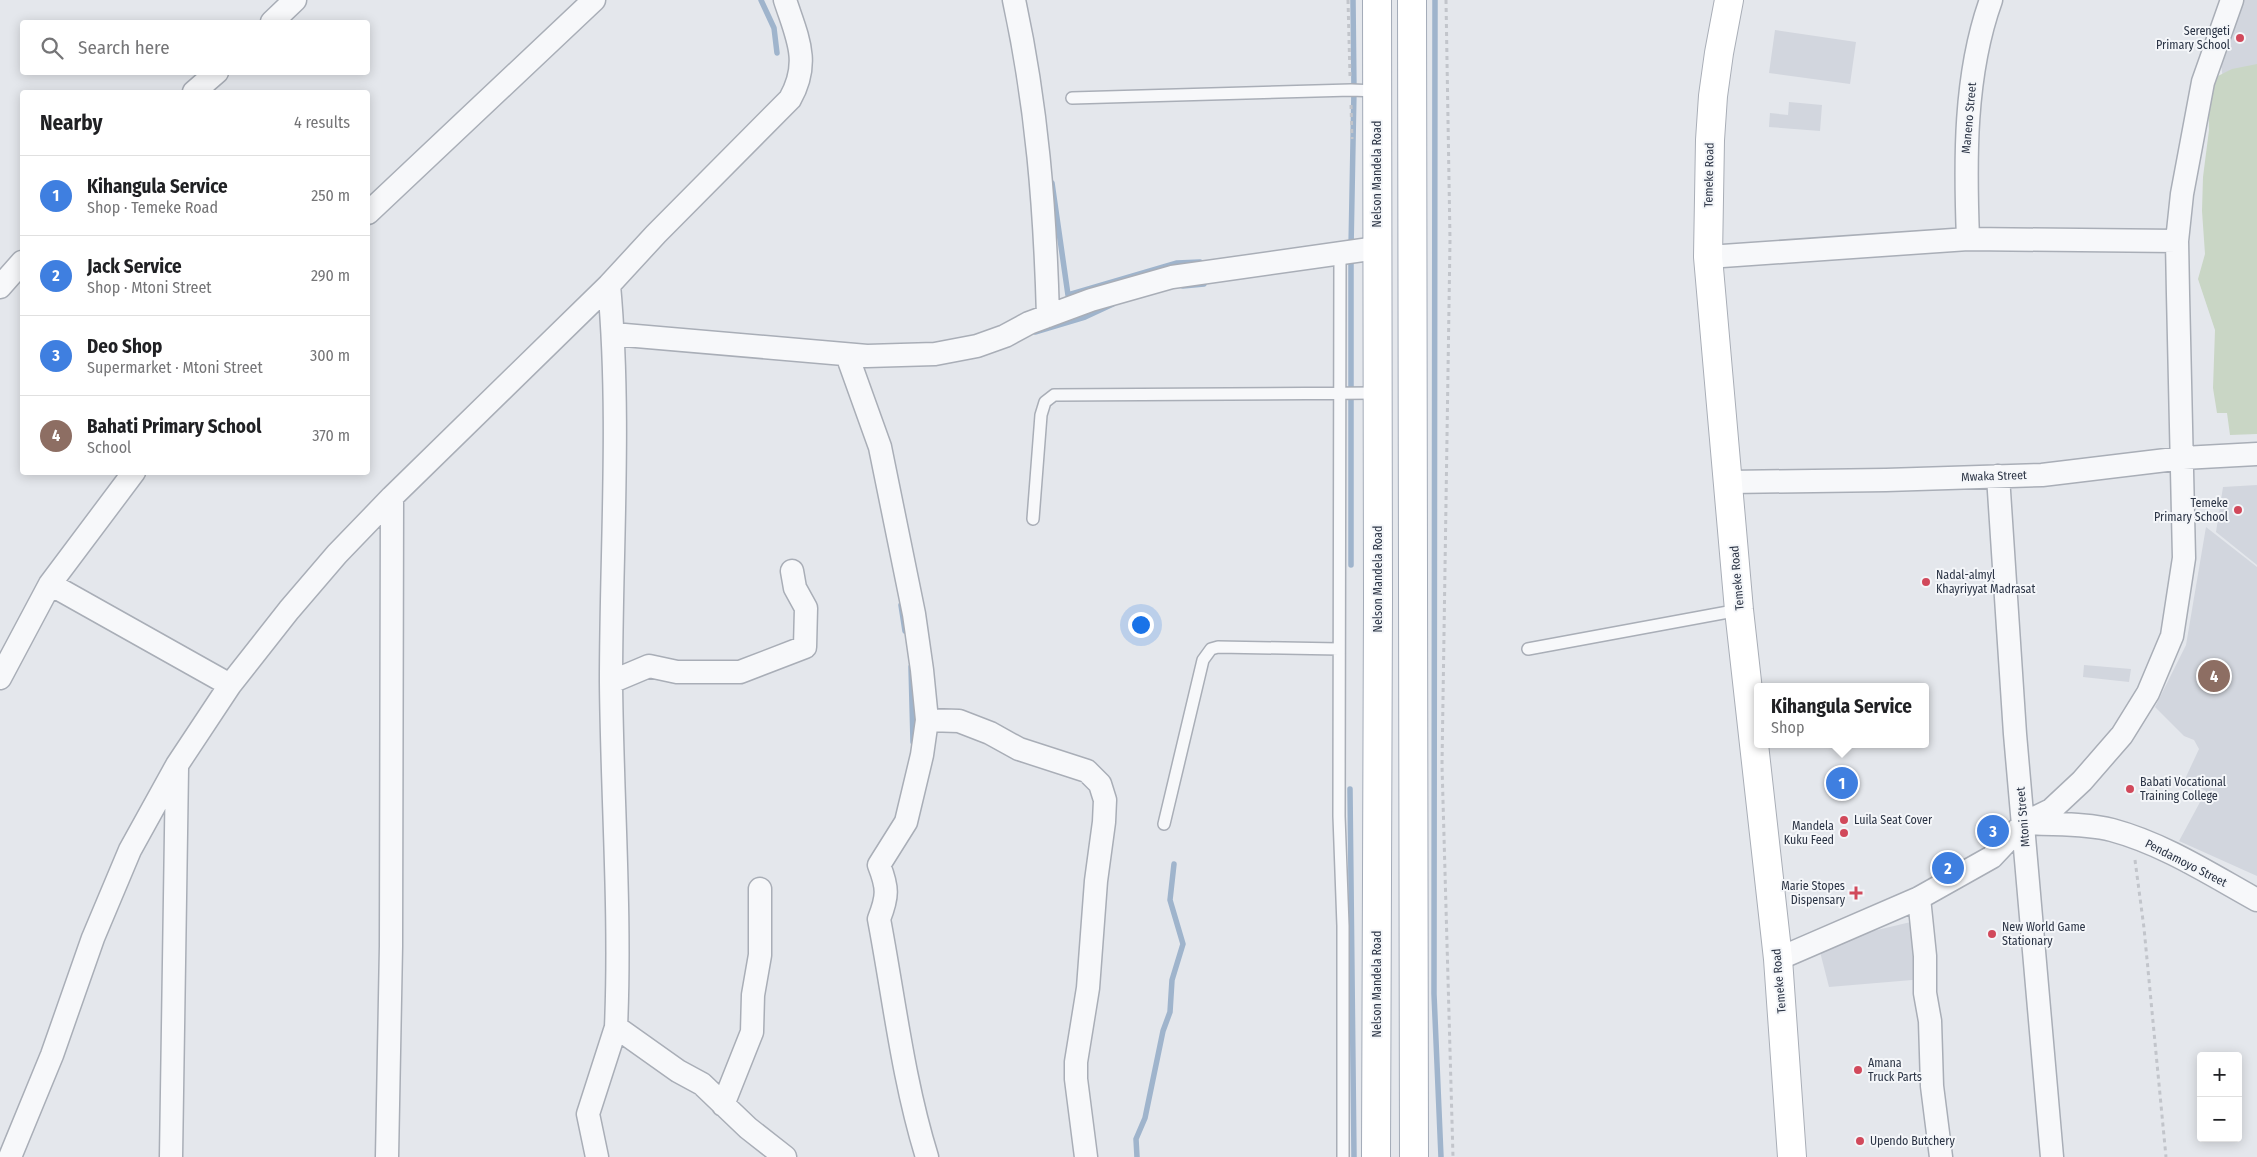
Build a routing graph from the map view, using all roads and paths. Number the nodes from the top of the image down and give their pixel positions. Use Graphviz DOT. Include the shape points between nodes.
graph roads {
  1 [pos="295,0"];
  2 [pos="594,0"];
  3 [pos="785,0"];
  4 [pos="1014,0"];
  5 [pos="1377,0"];
  6 [pos="1412,0"];
  7 [pos="1446,0"];
  8 [pos="1729,0"];
  9 [pos="1991,0"];
  10 [pos="2232,0"];
  11 [pos="274,20"];
  12 [pos="214,75"];
  13 [pos="196,90"];
  14 [pos="1377,91"];
  15 [pos="1072,98"];
  16 [pos="370,211"];
  17 [pos="1968,239"];
  18 [pos="2178,241"];
  19 [pos="1377,248"];
  20 [pos="1340,253"];
  21 [pos="1708,257"];
  22 [pos="609,286"];
  23 [pos="1048,316"];
  24 [pos="613,334"];
  25 [pos="847,355"];
  26 [pos="1339,392"];
  27 [pos="1377,394"];
  28 [pos="2257,454"];
  29 [pos="2183,458"];
  30 [pos="132,475"];
  31 [pos="1998,476"];
  32 [pos="1730,482"];
  33 [pos="392,497"];
  34 [pos="1033,519"];
  35 [pos="792,572"];
  36 [pos="50,584"];
  37 [pos="1740,610"];
  38 [pos="1339,648"];
  39 [pos="1528,649"];
  40 [pos="0,678"];
  41 [pos="611,682"];
  42 [pos="230,685"];
  43 [pos="927,720"];
  44 [pos="1754,739"];
  45 [pos="1755,748"];
  46 [pos="177,765"];
  47 [pos="2024,823"];
  48 [pos="1164,824"];
  49 [pos="2133,837"];
  50 [pos="760,889"];
  51 [pos="1918,898"];
  52 [pos="2257,900"];
  53 [pos="1778,959"];
  54 [pos="616,1026"];
  55 [pos="723,1105"];
  56 [pos="10,1157"];
  57 [pos="171,1157"];
  58 [pos="387,1157"];
  59 [pos="597,1157"];
  60 [pos="785,1157"];
  61 [pos="927,1157"];
  62 [pos="1086,1157"];
  63 [pos="1343,1157"];
  64 [pos="1376,1157"];
  65 [pos="1414,1157"];
  66 [pos="1453,1157"];
  67 [pos="1792,1157"];
  68 [pos="1941,1157"];
  69 [pos="2052,1157"];
  70 [pos="2166,1157"];
  1 -- 11 [label="street"];
  2 -- 16 [label="street"];
  3 -- 22 [label="street" via="798,41 802,68 790,99"];
  4 -- 23 [label="street" via="1027,60 1038,145"];
  5 -- 14 [label="main road, Nelson Mandela Road"];
  6 -- 65 [label="main road"];
  7 -- 66 [label="path" via="1450,240 1442,765"];
  8 -- 21 [label="main road, Temeke Road" via="1713,96"];
  9 -- 17 [label="street, Maneno Street" via="1972,84 1965,158"];
  10 -- 18 [label="street" via="2214,44 2200,97 2188,153"];
  12 -- 13 [label="street"];
  14 -- 15 [label="lane"];
  14 -- 19 [label="main road, Nelson Mandela Road"];
  17 -- 18 [label="street"];
  17 -- 21 [label="street"];
  18 -- 29 [label="street"];
  19 -- 20 [label="street"];
  19 -- 27 [label="main road, Nelson Mandela Road"];
  20 -- 23 [label="street" via="1172,277 1114,292"];
  20 -- 26 [label="lane"];
  21 -- 32 [label="main road, Temeke Road"];
  22 -- 24 [label="street"];
  22 -- 33 [label="street"];
  23 -- 25 [label="street" via="1005,336 954,351 888,357"];
  24 -- 25 [label="street"];
  24 -- 41 [label="street"];
  25 -- 43 [label="street" via="880,447 914,614"];
  26 -- 27 [label="lane"];
  26 -- 34 [label="lane" via="1054,394 1045,402 1041,414"];
  26 -- 38 [label="lane"];
  27 -- 64 [label="main road, Nelson Mandela Road"];
  28 -- 29 [label="street, Mwaka Street"];
  29 -- 31 [label="street, Mwaka Street" via="2042,475"];
  29 -- 47 [label="street" via="2184,558 2172,636 2148,693 2122,735 2082,781 2051,810"];
  30 -- 36 [label="street"];
  31 -- 32 [label="street, Mwaka Street"];
  31 -- 47 [label="street, Mtoni Street" via="2010,670"];
  32 -- 37 [label="main road, Temeke Road"];
  33 -- 42 [label="street" via="331,561"];
  33 -- 58 [label="street"];
  35 -- 41 [label="street" via="795,588 806,608 804,647 740,672 677,672 648,666"];
  36 -- 40 [label="street"];
  36 -- 42 [label="street"];
  37 -- 39 [label="lane"];
  37 -- 44 [label="main road, Temeke Road"];
  38 -- 48 [label="lane" via="1218,646 1211,649 1203,660"];
  38 -- 63 [label="lane"];
  41 -- 54 [label="street"];
  42 -- 46 [label="street"];
  43 -- 61 [label="street" via="906,822 879,865 887,886 879,919 896,1023"];
  43 -- 62 [label="street" via="959,721 1019,749 1086,771 1100,784 1105,800 1104,822 1088,988 1076,1062"];
  45 -- 53 [label="main road, Temeke Road"];
  46 -- 56 [label="street" via="130,850"];
  46 -- 57 [label="street"];
  47 -- 49 [label="street, Pendamoyo Street" via="2110,829"];
  47 -- 51 [label="street" via="1992,857"];
  47 -- 69 [label="street, Mtoni Street"];
  49 -- 52 [label="street, Pendamoyo Street" via="2163,848"];
  49 -- 70 [label="path"];
  50 -- 55 [label="street" via="760,955 753,995 752,1032"];
  51 -- 53 [label="street"];
  51 -- 68 [label="street" via="1926,956 1925,993"];
  53 -- 67 [label="main road, Temeke Road"];
  54 -- 55 [label="street" via="678,1071 702,1084"];
  54 -- 59 [label="street" via="588,1114"];
  55 -- 60 [label="street"];
}
